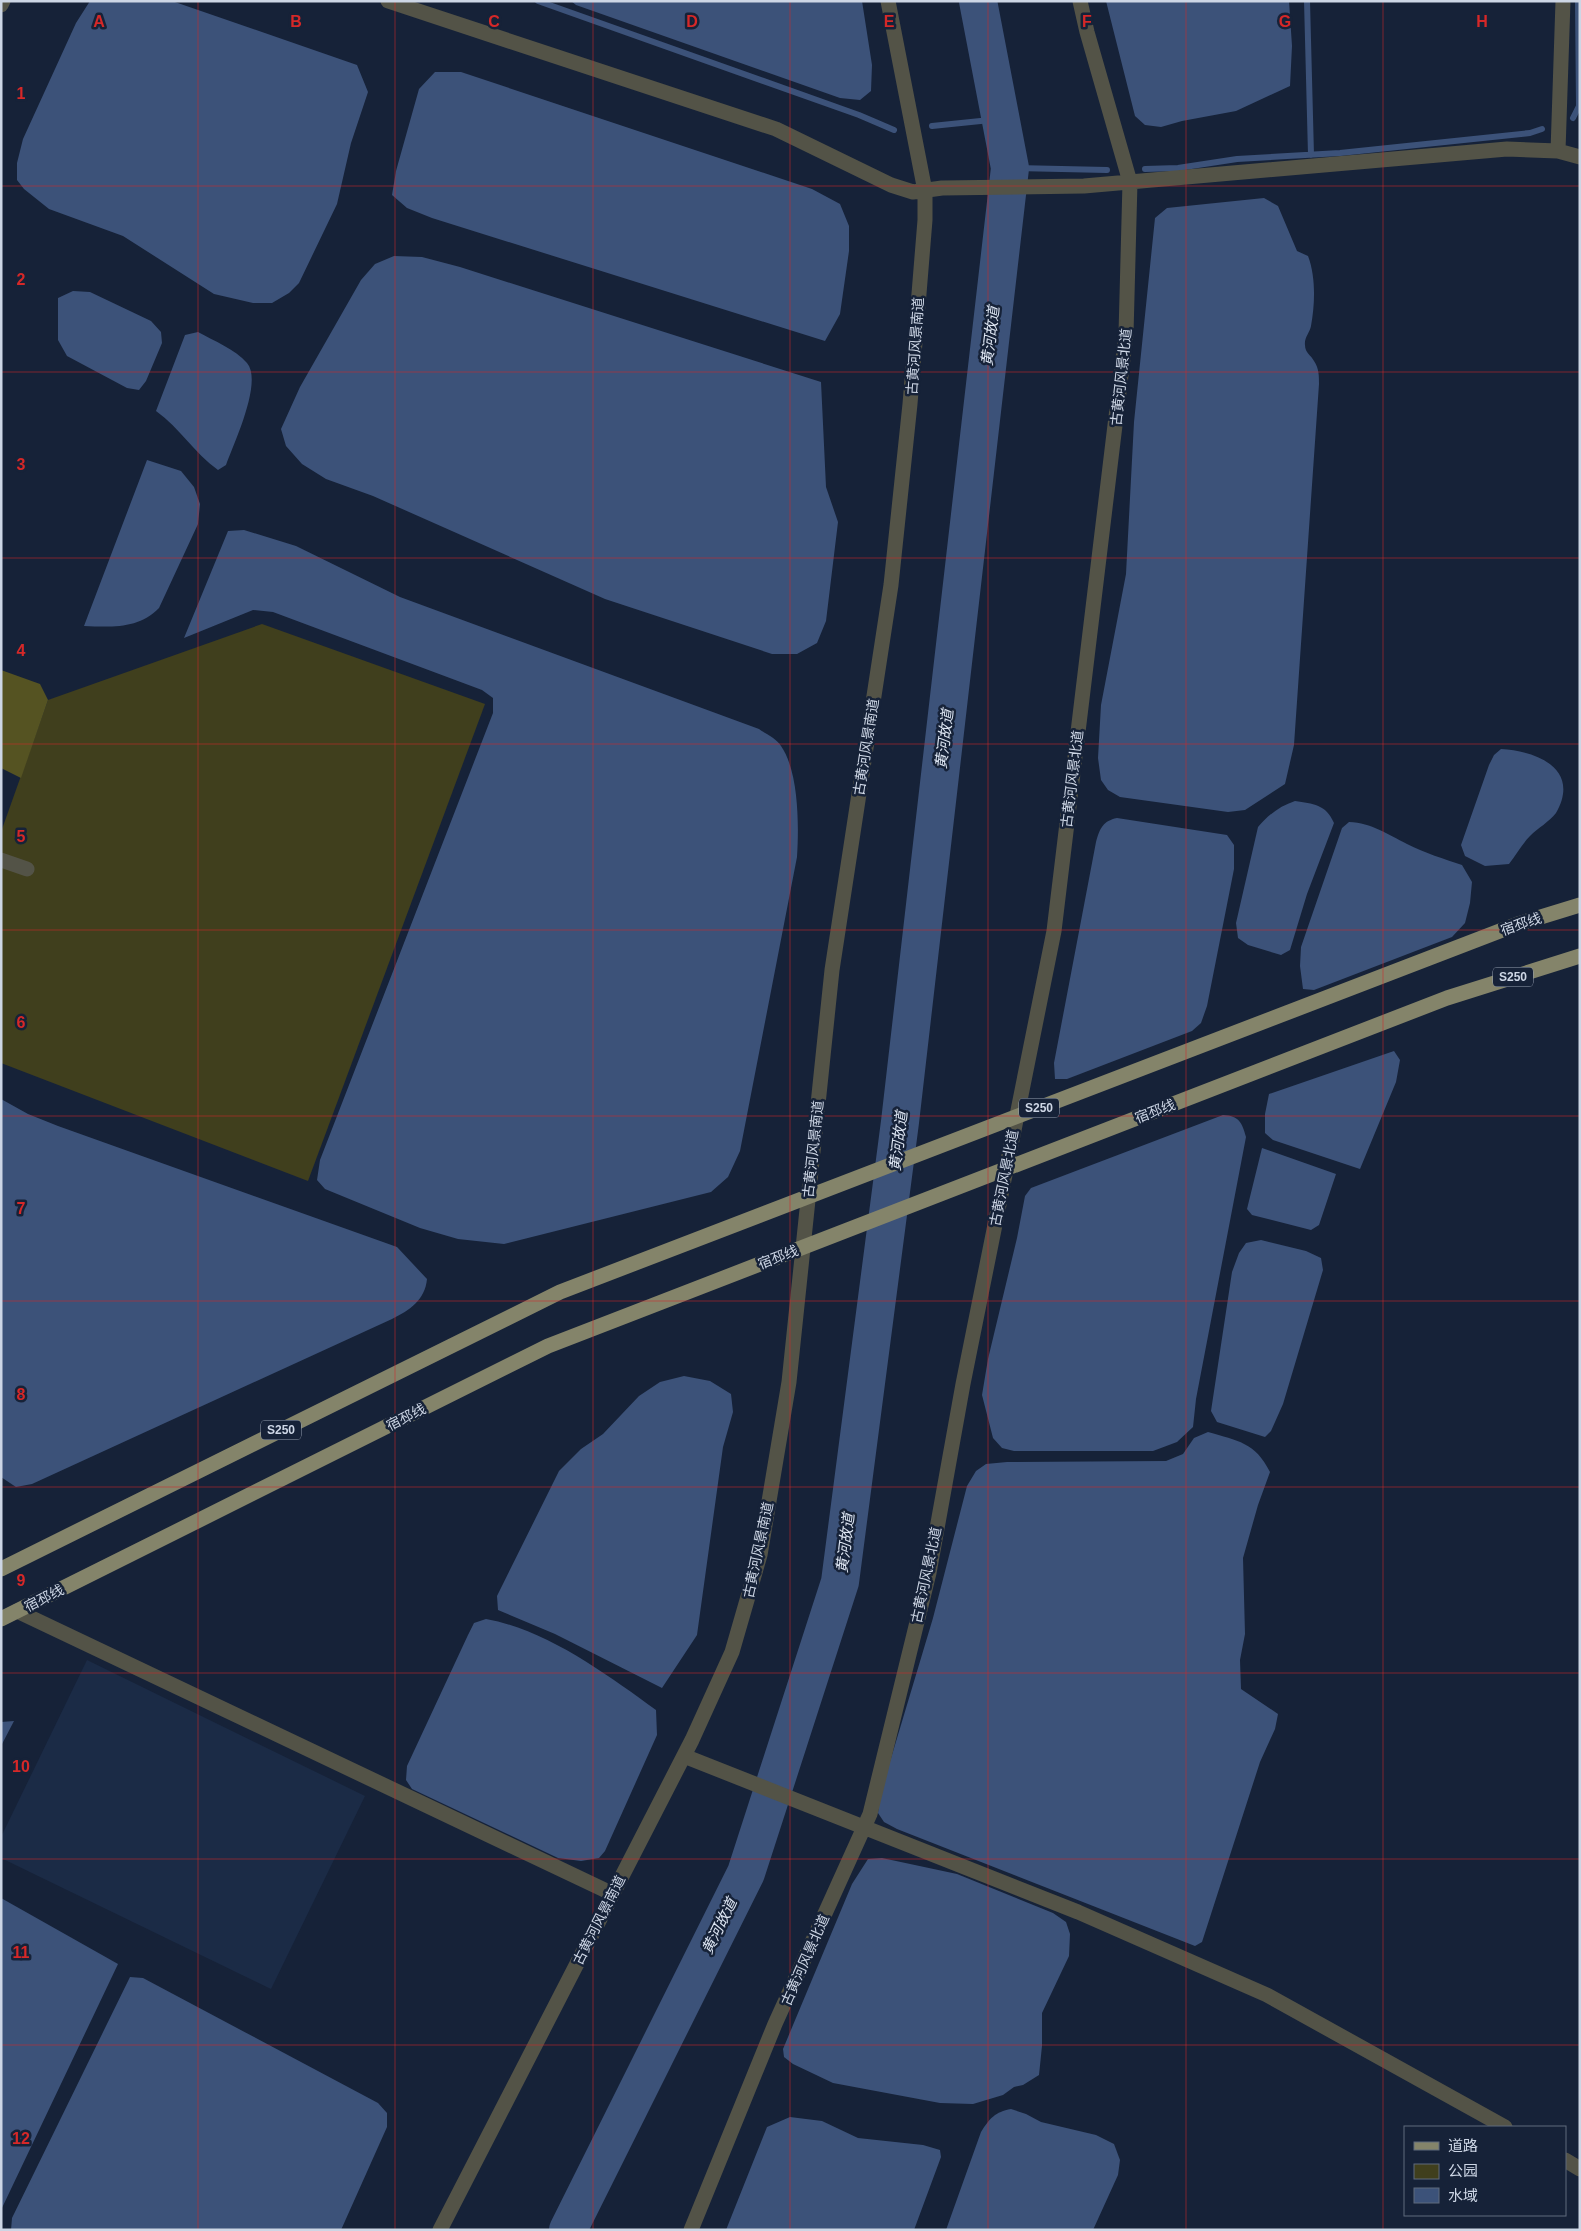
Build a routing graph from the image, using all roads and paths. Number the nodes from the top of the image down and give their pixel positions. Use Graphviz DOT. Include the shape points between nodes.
graph roads {
  1 [pos="388,1"];
  2 [pos="888,1"];
  3 [pos="1080,1"];
  4 [pos="1563,1"];
  5 [pos="1558,151"];
  6 [pos="1580,157"];
  7 [pos="1130,182"];
  8 [pos="925,191"];
  9 [pos="1,860"];
  10 [pos="27,869"];
  11 [pos="1580,905"];
  12 [pos="1580,956"];
  13 [pos="1,1569"];
  14 [pos="17,1611"];
  15 [pos="1,1619"];
  16 [pos="684,1756"];
  17 [pos="864,1828"];
  18 [pos="613,1894"];
  19 [pos="1503,2126"];
  20 [pos="1566,2161"];
  21 [pos="1580,2168"];
  22 [pos="440,2230"];
  23 [pos="691,2230"];
  1 -- 8 [label="street" via="776,129 891,185 912,192"];
  2 -- 8 [label="street, 古黄河风景南道"];
  3 -- 7 [label="street, 古黄河风景北道"];
  4 -- 5 [label="street"];
  5 -- 6 [label="street"];
  5 -- 7 [label="street" via="1507,149"];
  7 -- 8 [label="street"];
  7 -- 17 [label="street, 古黄河风景北道" via="1126,334 1054,931 962,1384 929,1573"];
  8 -- 16 [label="street, 古黄河风景南道" via="910,404 892,575 832,970 789,1382 760,1555 732,1652"];
  9 -- 10 [label="street"];
  11 -- 13 [label="main road, 宿邳线 / S250" via="1518,924 560,1292"];
  12 -- 14 [label="main road, 宿邳线 / S250" via="1447,998 548,1346"];
  14 -- 15 [label="main road, 宿邳线 / S250"];
  14 -- 18 [label="street"];
  16 -- 17 [label="street"];
  16 -- 18 [label="street, 古黄河风景南道"];
  17 -- 19 [label="street" via="1078,1912 1267,1995"];
  17 -- 23 [label="street, 古黄河风景北道" via="775,2024"];
  18 -- 22 [label="street, 古黄河风景南道"];
  20 -- 21 [label="street"];
}
